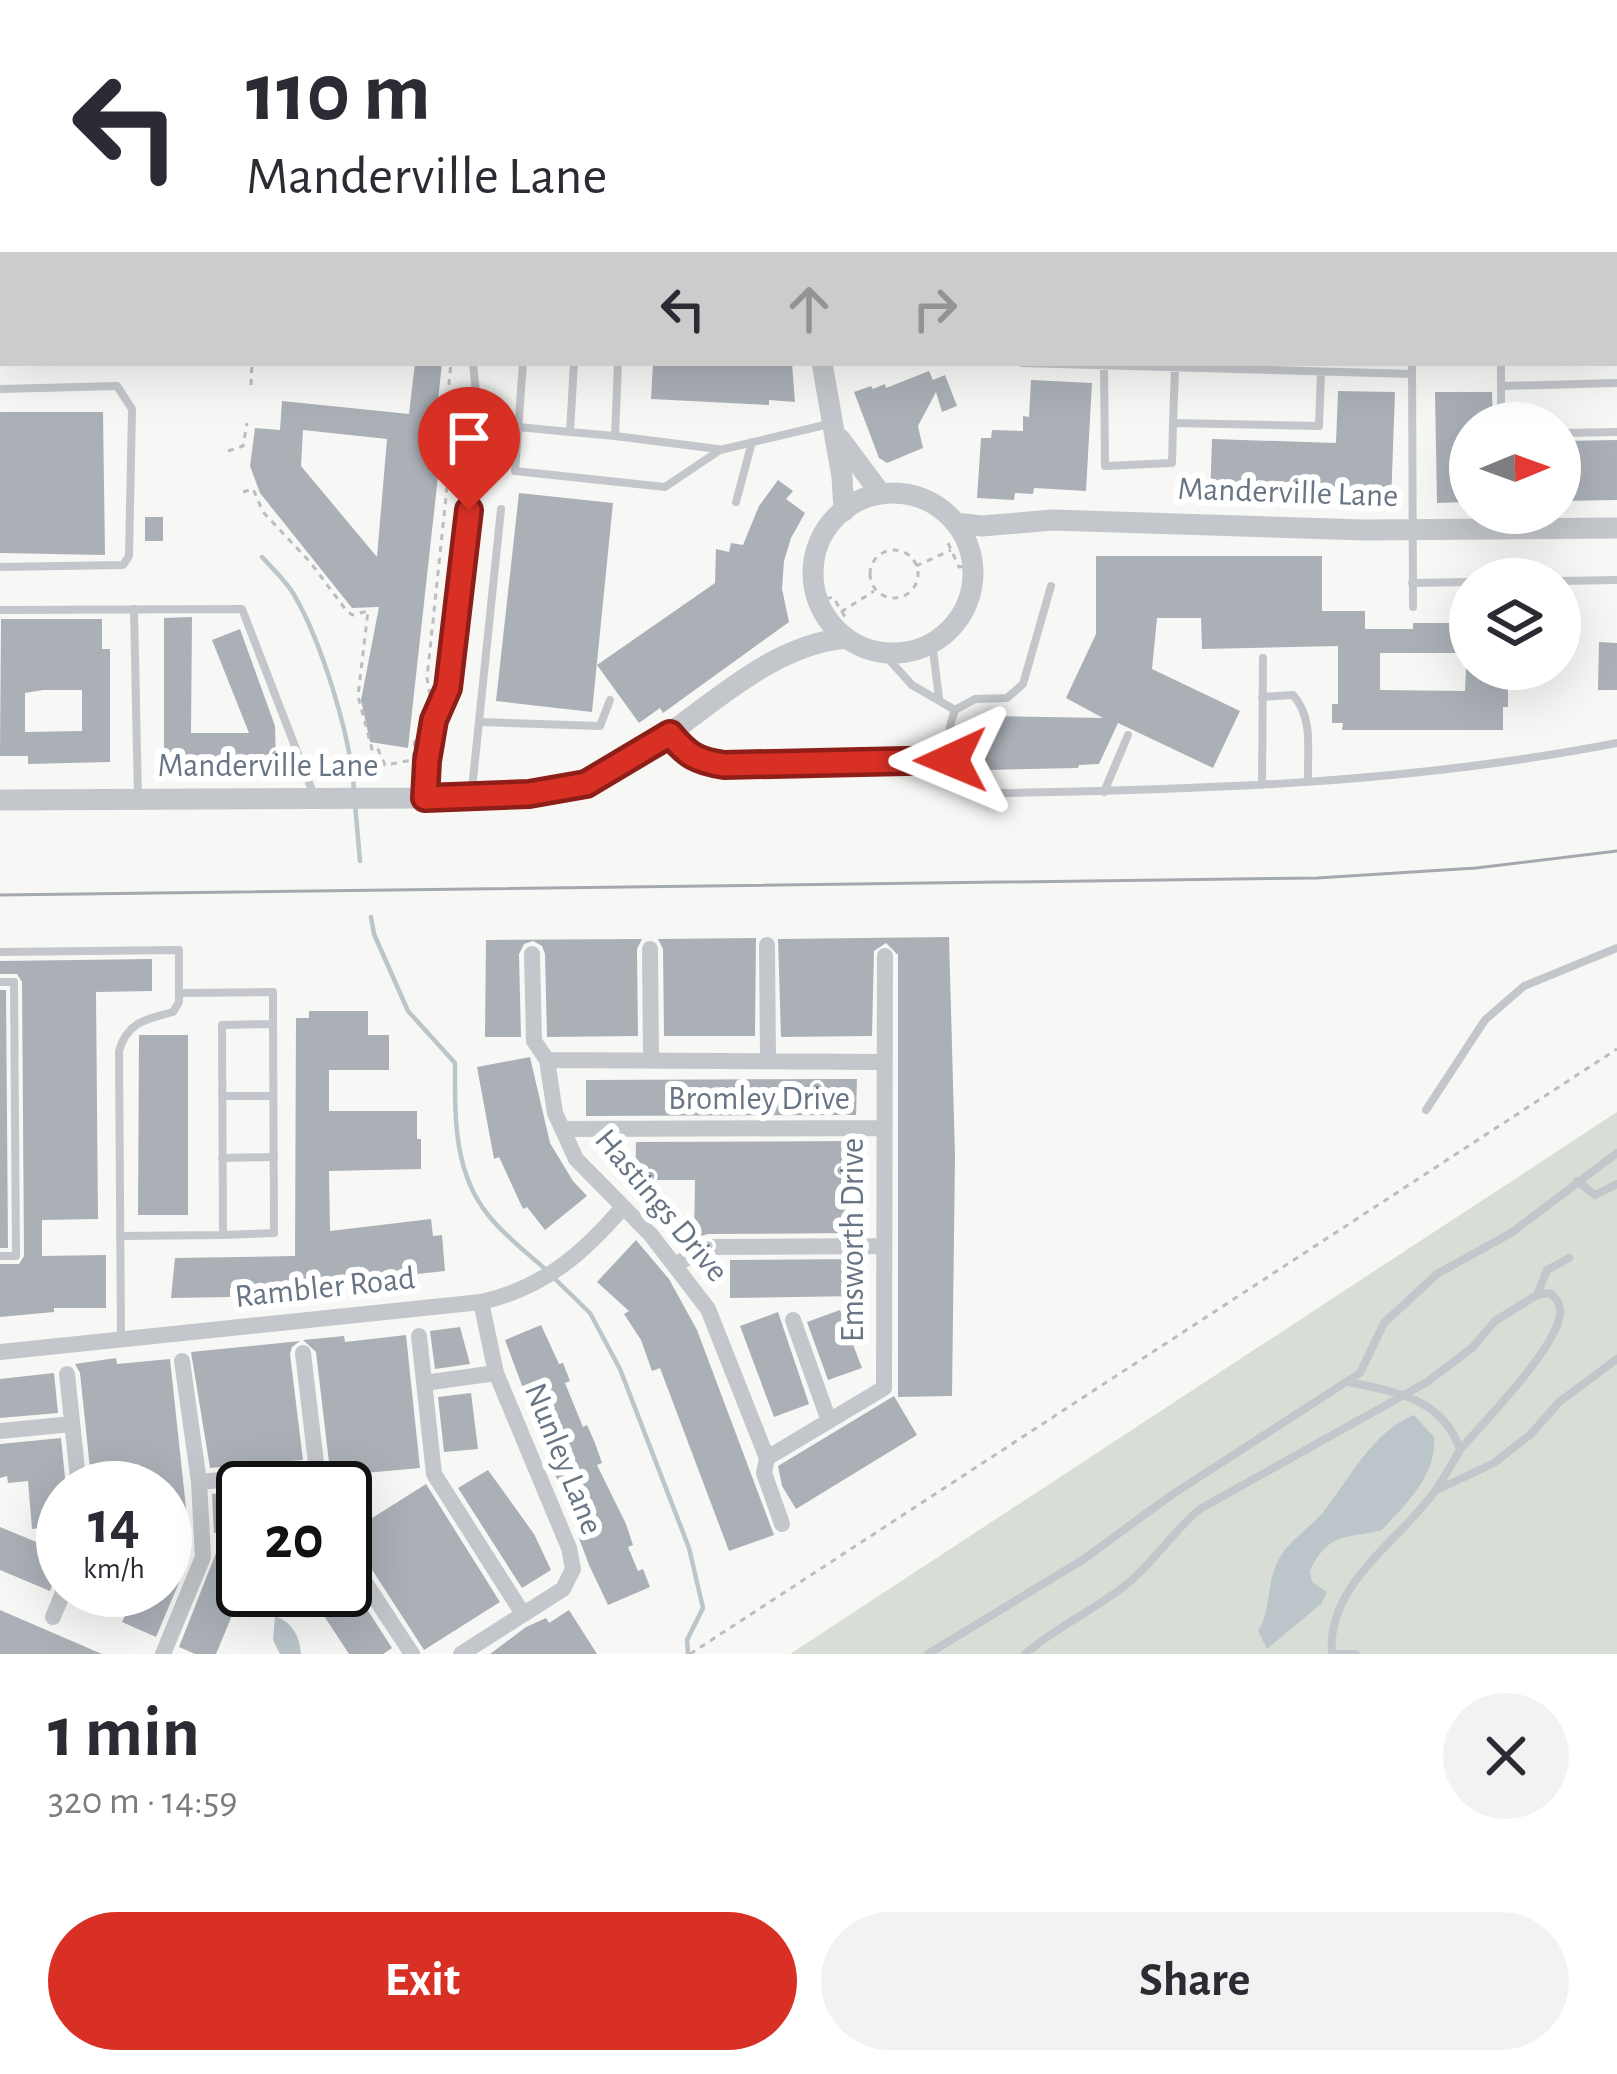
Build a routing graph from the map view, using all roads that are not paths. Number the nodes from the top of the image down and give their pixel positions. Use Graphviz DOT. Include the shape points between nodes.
graph roads {
  1 [pos="473,366"];
  2 [pos="523,366"];
  3 [pos="574,366"];
  4 [pos="618,366"];
  5 [pos="822,366"];
  6 [pos="1105,366"];
  7 [pos="1128,366"];
  8 [pos="1412,366"];
  9 [pos="1501,366"];
  10 [pos="1175,368"];
  11 [pos="1322,372"];
  12 [pos="1412,374"];
  13 [pos="1617,383"];
  14 [pos="1501,386"];
  15 [pos="0,389"];
  16 [pos="1501,402"];
  17 [pos="831,423"];
  18 [pos="1173,423"];
  19 [pos="518,427"];
  20 [pos="570,432"];
  21 [pos="1617,432"];
  22 [pos="1581,433"];
  23 [pos="615,436"];
  24 [pos="752,440"];
  25 [pos="720,450"];
  26 [pos="881,494"];
  27 [pos="736,502"];
  28 [pos="501,509"];
  29 [pos="844,511"];
  30 [pos="1029,522"];
  31 [pos="949,528"];
  32 [pos="1617,528"];
  33 [pos="1411,530"];
  34 [pos="969,566"];
  35 [pos="0,567"];
  36 [pos="1617,580"];
  37 [pos="1581,581"];
  38 [pos="1449,582"];
  39 [pos="1412,583"];
  40 [pos="1051,586"];
  41 [pos="821,600"];
  42 [pos="1413,607"];
  43 [pos="134,609"];
  44 [pos="0,610"];
  45 [pos="850,632"];
  46 [pos="932,642"];
  47 [pos="882,652"];
  48 [pos="784,654"];
  49 [pos="1263,658"];
  50 [pos="1262,697"];
  51 [pos="610,700"];
  52 [pos="939,700"];
  53 [pos="955,710"];
  54 [pos="480,722"];
  55 [pos="670,734"];
  56 [pos="1128,735"];
  57 [pos="1617,742"];
  58 [pos="951,760"];
  59 [pos="1307,782"];
  60 [pos="1262,785"];
  61 [pos="1104,791"];
  62 [pos="471,796"];
  63 [pos="425,798"];
  64 [pos="315,799"];
  65 [pos="0,800"];
  66 [pos="138,800"];
  67 [pos="767,945"];
  68 [pos="1617,948"];
  69 [pos="650,949"];
  70 [pos="0,952"];
  71 [pos="532,953"];
  72 [pos="885,956"];
  73 [pos="0,982"];
  74 [pos="180,993"];
  75 [pos="273,1024"];
  76 [pos="547,1060"];
  77 [pos="651,1060"];
  78 [pos="768,1061"];
  79 [pos="883,1062"];
  80 [pos="222,1096"];
  81 [pos="273,1096"];
  82 [pos="1426,1110"];
  83 [pos="883,1128"];
  84 [pos="563,1130"];
  85 [pos="1617,1153"];
  86 [pos="274,1157"];
  87 [pos="223,1158"];
  88 [pos="1577,1180"];
  89 [pos="1617,1184"];
  90 [pos="623,1207"];
  91 [pos="223,1235"];
  92 [pos="120,1236"];
  93 [pos="883,1246"];
  94 [pos="0,1256"];
  95 [pos="1568,1258"];
  96 [pos="674,1265"];
  97 [pos="1537,1295"];
  98 [pos="481,1302"];
  99 [pos="793,1320"];
  100 [pos="419,1336"];
  101 [pos="121,1340"];
  102 [pos="0,1352"];
  103 [pos="303,1353"];
  104 [pos="1617,1358"];
  105 [pos="182,1361"];
  106 [pos="496,1373"];
  107 [pos="67,1374"];
  108 [pos="1348,1382"];
  109 [pos="424,1383"];
  110 [pos="1404,1395"];
  111 [pos="829,1420"];
  112 [pos="72,1424"];
  113 [pos="0,1431"];
  114 [pos="1460,1450"];
  115 [pos="766,1458"];
  116 [pos="76,1461"];
  117 [pos="316,1461"];
  118 [pos="199,1482"];
  119 [pos="216,1482"];
  120 [pos="1435,1491"];
  121 [pos="782,1524"];
  122 [pos="372,1593"];
  123 [pos="523,1614"];
  124 [pos="164,1654"];
  125 [pos="412,1654"];
  126 [pos="461,1654"];
  127 [pos="928,1654"];
  128 [pos="1025,1654"];
  129 [pos="1356,1654"];
  1 -- 63 [label="lane" via="479,422 448,688 434,720"];
  2 -- 19 [label="lane"];
  3 -- 20 [label="lane"];
  4 -- 23 [label="lane"];
  5 -- 17 [label="street"];
  6 -- 18 [label="lane" via="1105,466 1172,463"];
  7 -- 10 [label="lane"];
  8 -- 12 [label="lane"];
  9 -- 14 [label="lane"];
  10 -- 11 [label="lane"];
  10 -- 18 [label="lane"];
  11 -- 12 [label="lane"];
  11 -- 18 [label="lane" via="1319,426"];
  12 -- 33 [label="lane"];
  13 -- 14 [label="lane"];
  14 -- 16 [label="lane"];
  15 -- 35 [label="lane" via="118,386 132,409 123,565"];
  17 -- 24 [label="lane"];
  17 -- 26 [label="street"];
  17 -- 29 [label="street"];
  19 -- 20 [label="lane"];
  19 -- 25 [label="lane" via="514,471 664,487"];
  20 -- 23 [label="lane"];
  21 -- 22 [label="lane"];
  23 -- 25 [label="lane"];
  24 -- 25 [label="lane"];
  24 -- 27 [label="lane"];
  26 -- 29 [label="street"];
  26 -- 31 [label="street" via="924,499"];
  28 -- 54 [label="lane"];
  29 -- 41 [label="street" via="815,556"];
  30 -- 31 [label="street, Manderville Lane"];
  30 -- 33 [label="street, Manderville Lane"];
  30 -- 34 [label="street"];
  31 -- 34 [label="street"];
  32 -- 33 [label="street, Manderville Lane"];
  33 -- 39 [label="lane"];
  34 -- 46 [label="street" via="960,618"];
  36 -- 37 [label="lane"];
  38 -- 39 [label="lane"];
  39 -- 42 [label="lane"];
  40 -- 53 [label="lane" via="1017,692"];
  41 -- 45 [label="street" via="823,616"];
  41 -- 48 [label="street, Manderville Lane"];
  43 -- 44 [label="lane"];
  43 -- 64 [label="lane" via="242,609"];
  43 -- 66 [label="lane"];
  45 -- 47 [label="street"];
  45 -- 48 [label="street, Manderville Lane"];
  46 -- 47 [label="street"];
  46 -- 52 [label="lane"];
  47 -- 52 [label="lane"];
  48 -- 55 [label="street, Manderville Lane"];
  49 -- 50 [label="lane"];
  50 -- 59 [label="lane" via="1293,695 1302,705"];
  50 -- 60 [label="lane"];
  51 -- 54 [label="lane" via="600,727"];
  52 -- 53 [label="lane"];
  53 -- 58 [label="lane" via="946,734"];
  54 -- 62 [label="lane"];
  55 -- 58 [label="lane" via="687,755 724,765"];
  55 -- 62 [label="street, Manderville Lane" via="586,784"];
  56 -- 61 [label="lane"];
  57 -- 59 [label="lane"];
  58 -- 61 [label="lane" via="973,785 994,793"];
  59 -- 60 [label="lane"];
  60 -- 61 [label="lane"];
  62 -- 63 [label="street, Manderville Lane"];
  63 -- 64 [label="street, Manderville Lane"];
  64 -- 66 [label="street, Manderville Lane"];
  65 -- 66 [label="street, Manderville Lane"];
  67 -- 78 [label="street"];
  68 -- 82 [label="lane" via="1524,986 1484,1020"];
  69 -- 77 [label="street"];
  70 -- 74 [label="lane" via="179,950"];
  71 -- 76 [label="street, Hastings Drive" via="534,1041"];
  72 -- 79 [label="street, Emsworth Drive"];
  73 -- 94 [label="lane" via="14,982 16,1256"];
  74 -- 75 [label="lane" via="273,992"];
  74 -- 92 [label="lane" via="173,1012 138,1021 118,1051"];
  75 -- 80 [label="lane" via="222,1025"];
  75 -- 81 [label="lane"];
  76 -- 77 [label="street"];
  76 -- 84 [label="street, Hastings Drive"];
  77 -- 78 [label="street"];
  78 -- 79 [label="street"];
  79 -- 83 [label="street, Emsworth Drive"];
  80 -- 81 [label="lane"];
  80 -- 87 [label="lane"];
  81 -- 86 [label="lane"];
  83 -- 84 [label="street, Bromley Drive"];
  83 -- 93 [label="street, Emsworth Drive"];
  84 -- 90 [label="street, Hastings Drive" via="576,1159"];
  85 -- 88 [label="lane"];
  86 -- 87 [label="lane"];
  86 -- 91 [label="lane" via="274,1233"];
  87 -- 91 [label="lane"];
  88 -- 89 [label="lane" via="1595,1195"];
  88 -- 108 [label="lane" via="1511,1233 1437,1274 1384,1323"];
  90 -- 96 [label="street, Hastings Drive"];
  90 -- 98 [label="street, Rambler Road" via="572,1261 513,1295"];
  91 -- 92 [label="lane"];
  92 -- 101 [label="lane"];
  93 -- 96 [label="street" via="708,1246"];
  93 -- 111 [label="street, Emsworth Drive" via="884,1388"];
  95 -- 97 [label="lane" via="1546,1270"];
  96 -- 115 [label="street, Hastings Drive" via="708,1309"];
  97 -- 110 [label="lane"];
  97 -- 114 [label="lane" via="1550,1293 1559,1303 1551,1340"];
  98 -- 101 [label="street, Rambler Road"];
  98 -- 106 [label="street, Nunley Lane"];
  99 -- 111 [label="street"];
  100 -- 109 [label="street"];
  101 -- 102 [label="street, Rambler Road"];
  103 -- 117 [label="street"];
  104 -- 120 [label="lane" via="1494,1462"];
  105 -- 118 [label="street"];
  106 -- 109 [label="street"];
  106 -- 123 [label="street, Nunley Lane" via="573,1569 563,1589"];
  107 -- 112 [label="street"];
  108 -- 110 [label="lane"];
  108 -- 127 [label="lane"];
  109 -- 123 [label="street" via="434,1474"];
  110 -- 114 [label="lane" via="1453,1428"];
  110 -- 128 [label="lane" via="1200,1509 1127,1585"];
  111 -- 115 [label="street, Emsworth Drive"];
  112 -- 113 [label="street"];
  112 -- 116 [label="street"];
  114 -- 120 [label="lane"];
  115 -- 121 [label="street, Hastings Drive"];
  118 -- 119 [label="street"];
  118 -- 124 [label="street" via="203,1557"];
  120 -- 129 [label="lane" via="1340,1606 1332,1654"];
  122 -- 125 [label="street"];
  123 -- 126 [label="street, Nunley Lane"];
}
